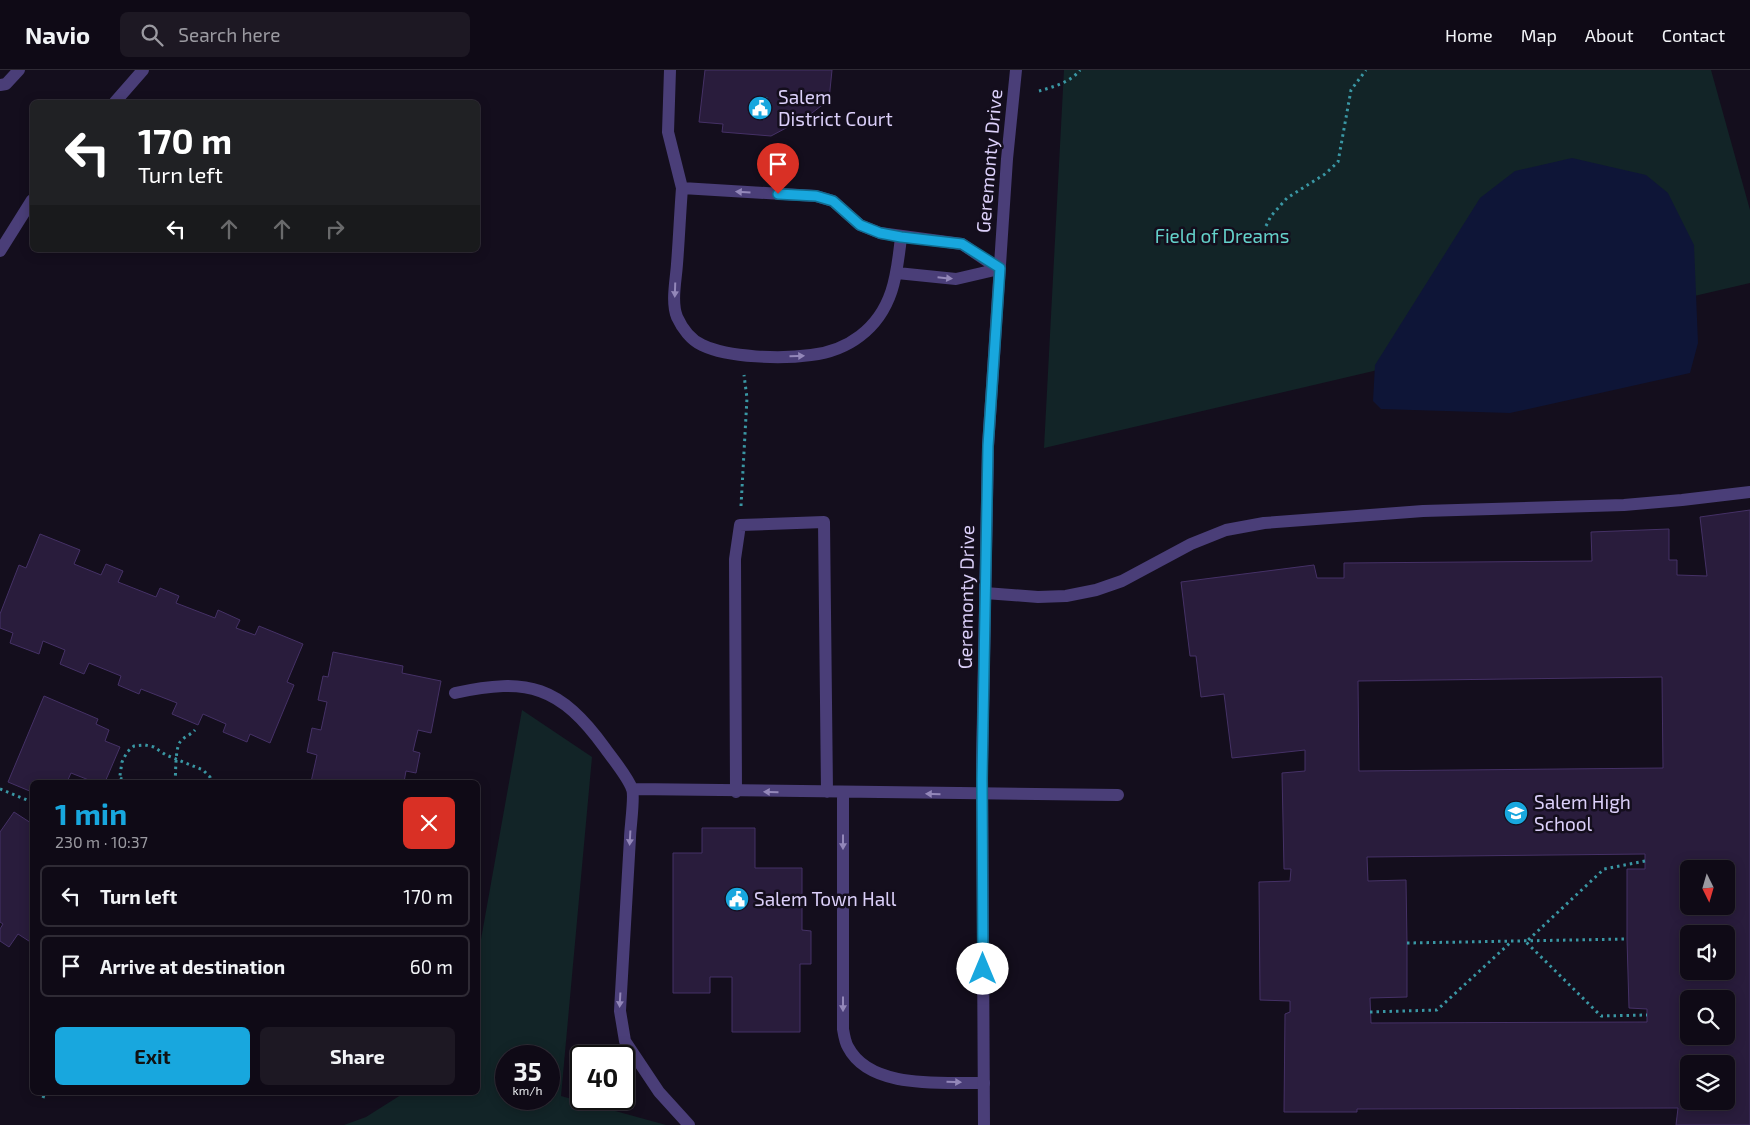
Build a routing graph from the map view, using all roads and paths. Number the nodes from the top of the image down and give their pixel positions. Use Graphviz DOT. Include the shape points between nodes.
graph roads {
  1 [pos="19,70"];
  2 [pos="143,70"];
  3 [pos="670,70"];
  4 [pos="1016,70"];
  5 [pos="1080,70"];
  6 [pos="1366,70"];
  7 [pos="0,86"];
  8 [pos="1039,91"];
  9 [pos="117,100"];
  10 [pos="682,188"];
  11 [pos="30,203"];
  12 [pos="1266,226"];
  13 [pos="901,237"];
  14 [pos="0,250"];
  15 [pos="1000,268"];
  16 [pos="897,273"];
  17 [pos="747,398"];
  18 [pos="1750,492"];
  19 [pos="740,525"];
  20 [pos="985,593"];
  21 [pos="455,693"];
  22 [pos="195,730"];
  23 [pos="177,760"];
  24 [pos="120,780"];
  25 [pos="175,780"];
  26 [pos="211,780"];
  27 [pos="0,789"];
  28 [pos="633,789"];
  29 [pos="736,792"];
  30 [pos="827,792"];
  31 [pos="843,793"];
  32 [pos="982,794"];
  33 [pos="1118,795"];
  34 [pos="30,801"];
  35 [pos="1645,861"];
  36 [pos="1627,939"];
  37 [pos="1511,942"];
  38 [pos="1526,942"];
  39 [pos="1407,944"];
  40 [pos="1370,1012"];
  41 [pos="1647,1016"];
  42 [pos="984,1083"];
  43 [pos="44,1095"];
  44 [pos="43,1098"];
  45 [pos="689,1125"];
  46 [pos="984,1125"];
  1 -- 7 [label="street"];
  2 -- 9 [label="street"];
  3 -- 10 [label="street" via="668,132"];
  4 -- 15 [label="street, Geremonty Drive"];
  5 -- 8 [label="path" via="1056,86"];
  6 -- 12 [label="path" via="1351,90 1338,162 1287,198"];
  13 -- 10 [label="street, one-way" via="860,225 833,201 816,196"];
  10 -- 16 [label="street, one-way" via="676,316 685,331 701,345 726,353 767,357 812,355 840,348 861,336 876,320 890,300"];
  11 -- 14 [label="street"];
  13 -- 15 [label="street" via="962,244"];
  13 -- 16 [label="street"];
  16 -- 15 [label="street, one-way" via="956,279"];
  15 -- 20 [label="street, Geremonty Drive" via="988,446"];
  17 -- 19 [label="path"];
  18 -- 20 [label="street" via="1624,506 1423,511 1264,523 1226,530 1191,544 1122,581 1096,590 1038,597"];
  19 -- 29 [label="street" via="735,559"];
  19 -- 30 [label="street" via="824,522"];
  20 -- 32 [label="street, Geremonty Drive"];
  21 -- 28 [label="street" via="509,685 549,694 588,724"];
  22 -- 23 [label="path" via="181,740 177,747"];
  23 -- 24 [label="path" via="154,747 134,746 122,762"];
  23 -- 25 [label="path"];
  23 -- 26 [label="path" via="203,770"];
  27 -- 34 [label="path"];
  28 -- 29 [label="street"];
  28 -- 45 [label="street, one-way" via="620,1011 626,1041 659,1092"];
  30 -- 29 [label="street, one-way"];
  30 -- 31 [label="street"];
  32 -- 31 [label="street, one-way"];
  31 -- 42 [label="street, one-way" via="843,1029 846,1046 855,1059 871,1070 901,1081"];
  32 -- 33 [label="street"];
  32 -- 42 [label="street, Geremonty Drive"];
  35 -- 38 [label="path" via="1604,869"];
  36 -- 38 [label="path"];
  37 -- 38 [label="path"];
  37 -- 39 [label="path"];
  37 -- 40 [label="path" via="1437,1010"];
  38 -- 41 [label="path" via="1601,1016"];
  42 -- 46 [label="street, Geremonty Drive"];
  43 -- 44 [label="path"];
}
